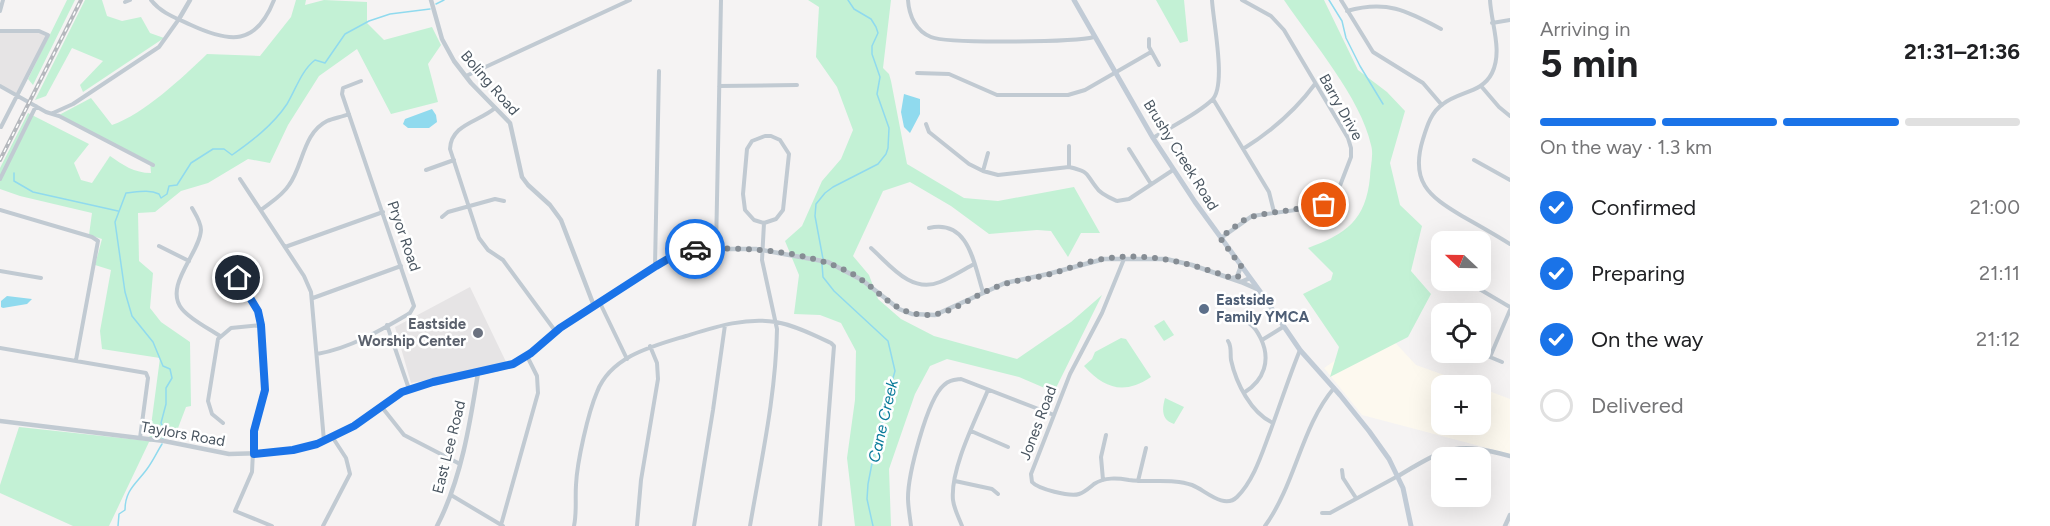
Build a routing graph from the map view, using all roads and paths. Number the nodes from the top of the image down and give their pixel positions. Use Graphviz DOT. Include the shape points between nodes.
graph roads {
  1 [pos="3,0"];
  2 [pos="151,0"];
  3 [pos="189,0"];
  4 [pos="274,0"];
  5 [pos="431,0"];
  6 [pos="630,0"];
  7 [pos="721,0"];
  8 [pos="908,0"];
  9 [pos="1074,0"];
  10 [pos="1212,0"];
  11 [pos="1242,0"];
  12 [pos="1341,0"];
  13 [pos="1377,0"];
  14 [pos="1490,0"];
  15 [pos="1382,1"];
  16 [pos="0,11"];
  17 [pos="1347,11"];
  18 [pos="179,20"];
  19 [pos="1510,20"];
  20 [pos="1492,23"];
  21 [pos="1441,29"];
  22 [pos="0,31"];
  23 [pos="1094,37"];
  24 [pos="1149,39"];
  25 [pos="1151,52"];
  26 [pos="1159,65"];
  27 [pos="659,71"];
  28 [pos="917,73"];
  29 [pos="1116,73"];
  30 [pos="465,77"];
  31 [pos="361,81"];
  32 [pos="797,84"];
  33 [pos="1315,84"];
  34 [pos="0,86"];
  35 [pos="719,86"];
  36 [pos="1481,86"];
  37 [pos="18,95"];
  38 [pos="1213,99"];
  39 [pos="1441,104"];
  40 [pos="36,106"];
  41 [pos="496,107"];
  42 [pos="53,113"];
  43 [pos="349,114"];
  44 [pos="1510,116"];
  45 [pos="926,124"];
  46 [pos="1,127"];
  47 [pos="1153,138"];
  48 [pos="1069,146"];
  49 [pos="1129,149"];
  50 [pos="1244,149"];
  51 [pos="988,153"];
  52 [pos="454,160"];
  53 [pos="1474,160"];
  54 [pos="153,165"];
  55 [pos="1070,167"];
  56 [pos="426,170"];
  57 [pos="1173,170"];
  58 [pos="983,171"];
  59 [pos="0,179"];
  60 [pos="240,179"];
  61 [pos="1510,180"];
  62 [pos="1151,184"];
  63 [pos="504,201"];
  64 [pos="468,206"];
  65 [pos="192,208"];
  66 [pos="0,210"];
  67 [pos="261,210"];
  68 [pos="382,212"];
  69 [pos="1274,212"];
  70 [pos="442,217"];
  71 [pos="764,223"];
  72 [pos="929,228"];
  73 [pos="1220,238"];
  74 [pos="1510,243"];
  75 [pos="159,246"];
  76 [pos="285,247"];
  77 [pos="871,248"];
  78 [pos="716,249"];
  79 [pos="762,251"];
  80 [pos="1124,258"];
  81 [pos="189,261"];
  82 [pos="974,264"];
  83 [pos="401,266"];
  84 [pos="656,266"];
  85 [pos="1241,266"];
  86 [pos="238,270"];
  87 [pos="0,271"];
  88 [pos="41,278"];
  89 [pos="1232,278"];
  90 [pos="1250,278"];
  91 [pos="1241,282"];
  92 [pos="1259,290"];
  93 [pos="1482,291"];
  94 [pos="983,292"];
  95 [pos="313,298"];
  96 [pos="600,303"];
  97 [pos="594,306"];
  98 [pos="1510,308"];
  99 [pos="776,322"];
  100 [pos="1250,324"];
  101 [pos="261,325"];
  102 [pos="387,325"];
  103 [pos="725,325"];
  104 [pos="1283,327"];
  105 [pos="556,332"];
  106 [pos="220,336"];
  107 [pos="1262,340"];
  108 [pos="1228,341"];
  109 [pos="650,346"];
  110 [pos="0,348"];
  111 [pos="1300,350"];
  112 [pos="317,354"];
  113 [pos="1491,355"];
  114 [pos="527,356"];
  115 [pos="1491,357"];
  116 [pos="627,359"];
  117 [pos="76,360"];
  118 [pos="1502,362"];
  119 [pos="478,373"];
  120 [pos="1334,388"];
  121 [pos="409,389"];
  122 [pos="988,390"];
  123 [pos="1245,392"];
  124 [pos="381,406"];
  125 [pos="1054,415"];
  126 [pos="0,421"];
  127 [pos="224,423"];
  128 [pos="1273,423"];
  129 [pos="970,431"];
  130 [pos="1106,435"];
  131 [pos="140,438"];
  132 [pos="333,438"];
  133 [pos="324,441"];
  134 [pos="1008,447"];
  135 [pos="1146,448"];
  136 [pos="254,454"];
  137 [pos="1510,456"];
  138 [pos="460,464"];
  139 [pos="1342,470"];
  140 [pos="1398,476"];
  141 [pos="1103,480"];
  142 [pos="955,481"];
  143 [pos="1138,481"];
  144 [pos="998,494"];
  145 [pos="451,495"];
  146 [pos="1356,498"];
  147 [pos="1322,513"];
  148 [pos="1510,515"];
  149 [pos="502,525"];
  150 [pos="272,526"];
  151 [pos="323,526"];
  152 [pos="437,526"];
  153 [pos="574,526"];
  154 [pos="637,526"];
  155 [pos="694,526"];
  156 [pos="750,526"];
  157 [pos="820,526"];
  158 [pos="910,526"];
  159 [pos="962,526"];
  160 [pos="1265,526"];
  161 [pos="1411,526"];
  162 [pos="1505,526"];
  1 -- 16 [label="street"];
  2 -- 18 [label="street"];
  3 -- 18 [label="street"];
  4 -- 18 [label="street" via="262,23 243,37 214,34"];
  5 -- 30 [label="street, Boling Road" via="444,44"];
  6 -- 30 [label="street"];
  7 -- 35 [label="street"];
  8 -- 23 [label="street" via="917,27 941,40"];
  9 -- 23 [label="main road, Brushy Creek Road"];
  10 -- 38 [label="street" via="1220,82"];
  11 -- 33 [label="street, Barry Drive" via="1279,23"];
  12 -- 17 [label="street"];
  13 -- 17 [label="street"];
  14 -- 20 [label="street"];
  15 -- 21 [label="street" via="1398,5"];
  17 -- 39 [label="street" via="1374,52 1423,83"];
  18 -- 42 [label="street" via="159,47 74,104"];
  19 -- 20 [label="street"];
  20 -- 36 [label="street" via="1496,61"];
  22 -- 37 [label="street" via="39,31 48,35"];
  23 -- 29 [label="main road, Brushy Creek Road"];
  24 -- 25 [label="street"];
  25 -- 26 [label="street"];
  25 -- 29 [label="street"];
  27 -- 84 [label="street"];
  28 -- 29 [label="street" via="949,74 989,93 1007,96 1073,94"];
  29 -- 47 [label="main road, Brushy Creek Road"];
  30 -- 41 [label="street, Boling Road"];
  31 -- 43 [label="street, Pryor Road" via="342,89"];
  32 -- 35 [label="street"];
  33 -- 50 [label="street" via="1276,127"];
  33 -- 69 [label="street, Barry Drive" via="1347,138 1351,157 1332,201 1318,207"];
  34 -- 37 [label="street"];
  35 -- 78 [label="street"];
  36 -- 39 [label="street"];
  36 -- 44 [label="street"];
  37 -- 40 [label="street"];
  37 -- 46 [label="street"];
  38 -- 47 [label="street"];
  38 -- 50 [label="street"];
  39 -- 74 [label="street" via="1431,118 1419,154 1424,185 1442,204"];
  40 -- 42 [label="street"];
  40 -- 59 [label="street"];
  41 -- 52 [label="street" via="454,133 450,149"];
  41 -- 97 [label="street, Boling Road" via="511,126 525,182 561,220"];
  42 -- 54 [label="street"];
  43 -- 67 [label="street" via="317,129 290,185"];
  43 -- 68 [label="street, Pryor Road"];
  45 -- 58 [label="street" via="929,132"];
  47 -- 57 [label="main road, Brushy Creek Road"];
  48 -- 55 [label="street"];
  49 -- 62 [label="street"];
  50 -- 69 [label="street" via="1270,194"];
  51 -- 58 [label="street"];
  52 -- 56 [label="street"];
  52 -- 64 [label="street"];
  53 -- 61 [label="street"];
  55 -- 58 [label="street" via="998,175"];
  55 -- 62 [label="street" via="1081,169 1096,188 1117,201 1129,199"];
  57 -- 62 [label="street"];
  57 -- 73 [label="main road, Brushy Creek Road"];
  60 -- 67 [label="street"];
  63 -- 64 [label="street" via="495,199"];
  64 -- 70 [label="street"];
  64 -- 105 [label="street" via="484,246 503,260"];
  65 -- 81 [label="street" via="201,231"];
  66 -- 117 [label="street" via="98,241"];
  67 -- 76 [label="street"];
  68 -- 76 [label="street"];
  68 -- 83 [label="street, Pryor Road"];
  69 -- 73 [label="street, Barry Drive" via="1247,219"];
  71 -- 71 [label="street" via="780,215 786,194 789,154 780,140 771,136 752,141 745,154 743,205 749,216"];
  71 -- 79 [label="street"];
  72 -- 82 [label="street" via="957,232 964,238"];
  73 -- 85 [label="main road, Brushy Creek Road"];
  75 -- 81 [label="street"];
  76 -- 95 [label="street"];
  77 -- 82 [label="street" via="903,277 920,284 939,283"];
  78 -- 79 [label="street, Taylors Road"];
  78 -- 84 [label="street, Taylors Road" via="684,251"];
  79 -- 94 [label="street, Taylors Road" via="828,262 850,272 912,314 935,315"];
  79 -- 99 [label="street"];
  80 -- 89 [label="street, Taylors Road" via="1178,261"];
  80 -- 94 [label="street, Taylors Road" via="1098,260"];
  80 -- 125 [label="street, Jones Road"];
  81 -- 106 [label="street" via="177,289 178,302"];
  82 -- 94 [label="street"];
  83 -- 95 [label="street"];
  83 -- 102 [label="street, Pryor Road" via="414,306 410,313"];
  84 -- 96 [label="street, Taylors Road"];
  85 -- 89 [label="street" via="1238,277"];
  85 -- 90 [label="main road, Brushy Creek Road"];
  86 -- 101 [label="street" via="238,278 258,311"];
  87 -- 88 [label="street"];
  89 -- 91 [label="street, Taylors Road"];
  90 -- 91 [label="street"];
  90 -- 92 [label="main road, Brushy Creek Road"];
  91 -- 92 [label="street, Taylors Road"];
  92 -- 104 [label="main road, Brushy Creek Road"];
  93 -- 98 [label="street"];
  95 -- 112 [label="street"];
  96 -- 97 [label="street, Taylors Road"];
  96 -- 116 [label="street"];
  97 -- 105 [label="street, Taylors Road"];
  98 -- 113 [label="street"];
  99 -- 103 [label="street"];
  99 -- 156 [label="street" via="771,398"];
  99 -- 157 [label="street" via="835,347"];
  100 -- 107 [label="street"];
  101 -- 106 [label="street" via="233,327"];
  101 -- 136 [label="street" via="265,390 254,431"];
  102 -- 112 [label="street, Pryor Road" via="345,347"];
  102 -- 121 [label="street"];
  103 -- 109 [label="street"];
  103 -- 155 [label="street"];
  104 -- 107 [label="street"];
  104 -- 111 [label="main road, Brushy Creek Road"];
  105 -- 114 [label="street, Taylors Road"];
  106 -- 127 [label="street" via="208,401 212,414"];
  107 -- 123 [label="street" via="1264,370 1256,384"];
  108 -- 123 [label="street" via="1232,364"];
  109 -- 116 [label="street"];
  109 -- 154 [label="street" via="658,379"];
  110 -- 117 [label="street"];
  111 -- 120 [label="main road, Brushy Creek Road"];
  111 -- 128 [label="street, Jones Road"];
  112 -- 133 [label="street"];
  114 -- 119 [label="street, Taylors Road" via="508,366"];
  114 -- 149 [label="street" via="537,376 538,393"];
  115 -- 118 [label="street"];
  116 -- 153 [label="street" via="607,375 594,397 578,469"];
  117 -- 131 [label="street" via="146,373"];
  119 -- 121 [label="street, Taylors Road"];
  119 -- 138 [label="street, East Lee Road"];
  120 -- 140 [label="main road, Brushy Creek Road" via="1369,431"];
  120 -- 160 [label="street" via="1318,410 1286,490"];
  121 -- 124 [label="street, Taylors Road"];
  122 -- 125 [label="street"];
  122 -- 129 [label="street"];
  122 -- 158 [label="street" via="961,379 951,380 933,400 910,477"];
  123 -- 128 [label="street" via="1255,411"];
  124 -- 132 [label="street, Taylors Road"];
  124 -- 138 [label="street" via="406,437"];
  125 -- 141 [label="street, Jones Road" via="1031,474 1033,484 1073,495"];
  126 -- 131 [label="street, Taylors Road"];
  128 -- 143 [label="street, Jones Road" via="1244,489 1232,501 1182,482"];
  129 -- 134 [label="street"];
  129 -- 142 [label="street"];
  130 -- 141 [label="street" via="1101,458"];
  131 -- 136 [label="street, Taylors Road" via="229,454"];
  132 -- 133 [label="street, Taylors Road"];
  132 -- 151 [label="street" via="346,458 350,474"];
  133 -- 136 [label="street, Taylors Road" via="293,450"];
  135 -- 143 [label="street"];
  136 -- 150 [label="street" via="252,472 235,511"];
  137 -- 140 [label="street" via="1481,449 1449,449"];
  138 -- 145 [label="street, East Lee Road"];
  139 -- 146 [label="street"];
  140 -- 146 [label="street"];
  140 -- 161 [label="main road, Brushy Creek Road"];
  141 -- 143 [label="street, Jones Road"];
  142 -- 144 [label="street" via="992,489"];
  142 -- 159 [label="street" via="953,503"];
  145 -- 149 [label="street"];
  145 -- 152 [label="street, East Lee Road"];
  146 -- 147 [label="street" via="1330,513"];
  148 -- 162 [label="street"];
}
